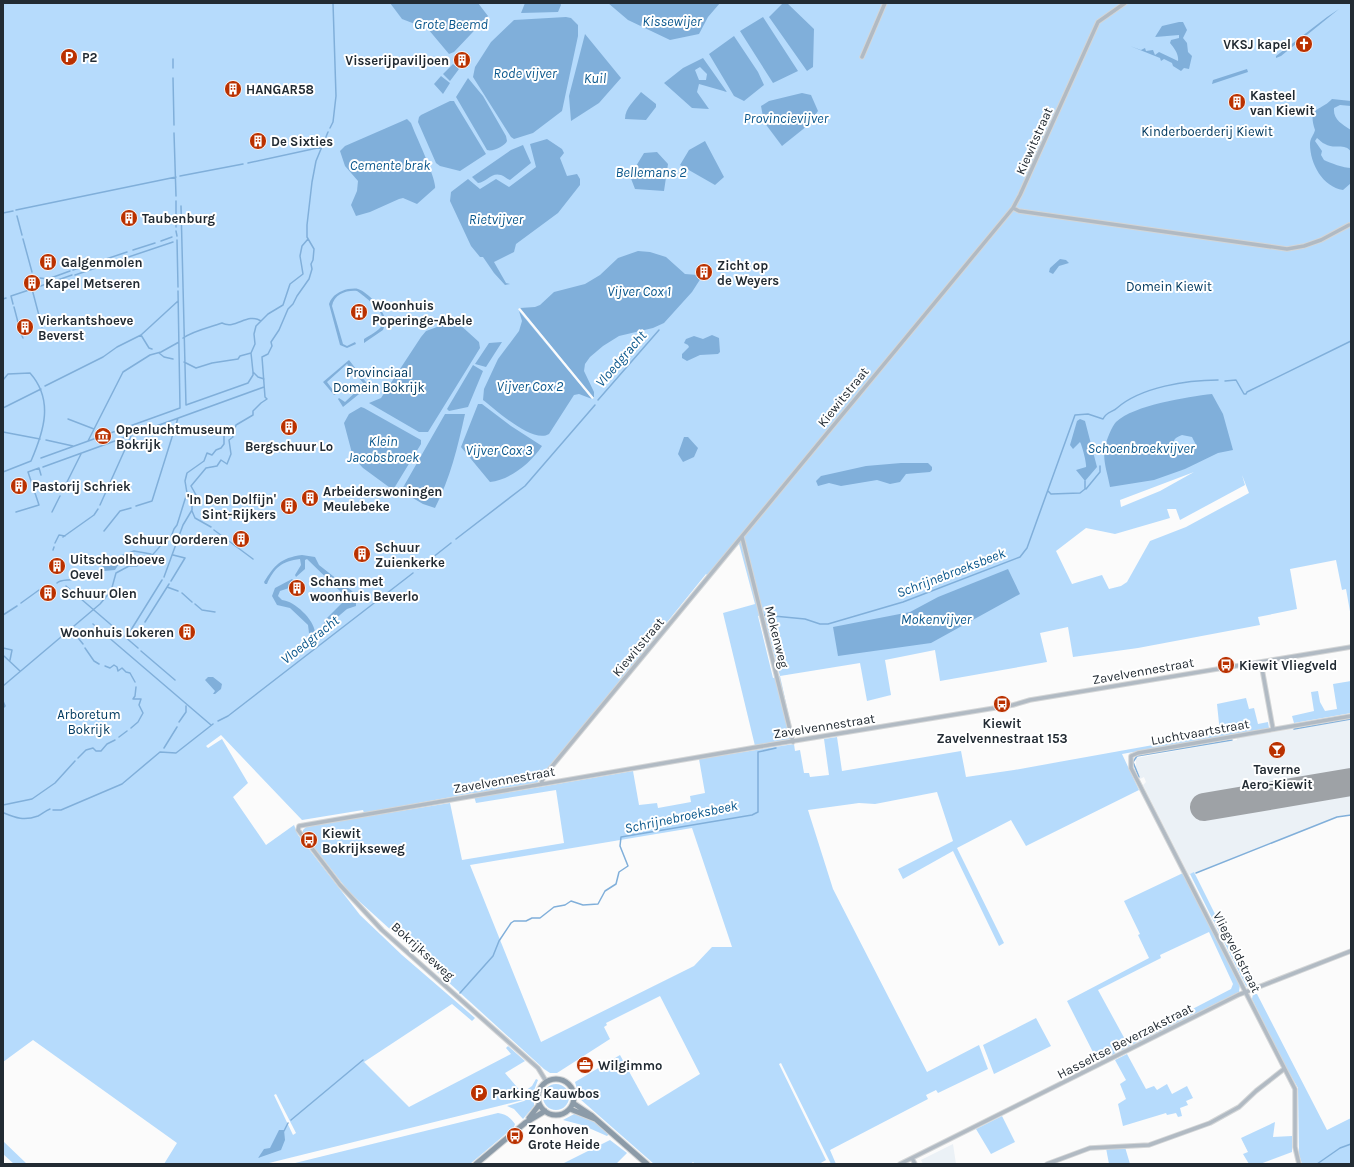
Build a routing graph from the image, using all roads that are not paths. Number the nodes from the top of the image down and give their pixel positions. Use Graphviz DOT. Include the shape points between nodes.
graph roads {
  1 [pos="885,3"];
  2 [pos="1125,3"];
  3 [pos="862,57"];
  4 [pos="1013,208"];
  5 [pos="1349,225"];
  6 [pos="742,537"];
  7 [pos="1351,647"];
  8 [pos="1261,663"];
  9 [pos="1351,716"];
  10 [pos="1273,729"];
  11 [pos="793,742"];
  12 [pos="1131,756"];
  13 [pos="541,784"];
  14 [pos="300,826"];
  15 [pos="1351,951"];
  16 [pos="1246,992"];
  17 [pos="1284,1069"];
  18 [pos="546,1081"];
  19 [pos="573,1103"];
  20 [pos="539,1105"];
  21 [pos="570,1109"];
  22 [pos="544,1111"];
  23 [pos="596,1120"];
  24 [pos="525,1123"];
  25 [pos="912,1158"];
  26 [pos="476,1164"];
  27 [pos="647,1164"];
  28 [pos="900,1164"];
  29 [pos="915,1164"];
  30 [pos="1047,1164"];
  31 [pos="1299,1164"];
  1 -- 3 [label="street"];
  2 -- 4 [label="street, Kiewitstraat" via="1098,22"];
  4 -- 5 [label="street" via="1026,212 1287,249 1321,240"];
  4 -- 6 [label="street, Kiewitstraat"];
  6 -- 11 [label="street, Mokenweg"];
  6 -- 13 [label="street, Kiewitstraat" via="544,776"];
  7 -- 8 [label="street, Zavelvennestraat"];
  8 -- 10 [label="street"];
  8 -- 11 [label="street, Zavelvennestraat"];
  9 -- 10 [label="street, Luchtvaartstraat"];
  10 -- 12 [label="street, Luchtvaartstraat" via="1138,752"];
  11 -- 13 [label="street, Zavelvennestraat"];
  12 -- 16 [label="street, Vliegveldstraat" via="1131,768"];
  13 -- 14 [label="street, Zavelvennestraat"];
  14 -- 18 [label="street, Bokrijkseweg" via="298,830 340,885 382,930 538,1068"];
  15 -- 16 [label="street, Hasseltse Beverzakstraat"];
  16 -- 17 [label="street, Vliegveldstraat"];
  16 -- 25 [label="street, Hasseltse Beverzakstraat"];
  17 -- 30 [label="street" via="1239,1107 1204,1126 1149,1145 1090,1148"];
  17 -- 31 [label="street, Vliegveldstraat" via="1295,1089 1295,1147"];
  18 -- 19 [label="street" via="565,1081 574,1093"];
  18 -- 20 [label="street" via="538,1092"];
  19 -- 21 [label="street"];
  19 -- 23 [label="street"];
  20 -- 22 [label="street"];
  20 -- 24 [label="street"];
  21 -- 22 [label="street" via="560,1115"];
  21 -- 23 [label="street"];
  22 -- 24 [label="street"];
  23 -- 27 [label="street"];
  24 -- 26 [label="street"];
  25 -- 28 [label="street, Hasseltse Beverzakstraat"];
  25 -- 29 [label="street"];
}
